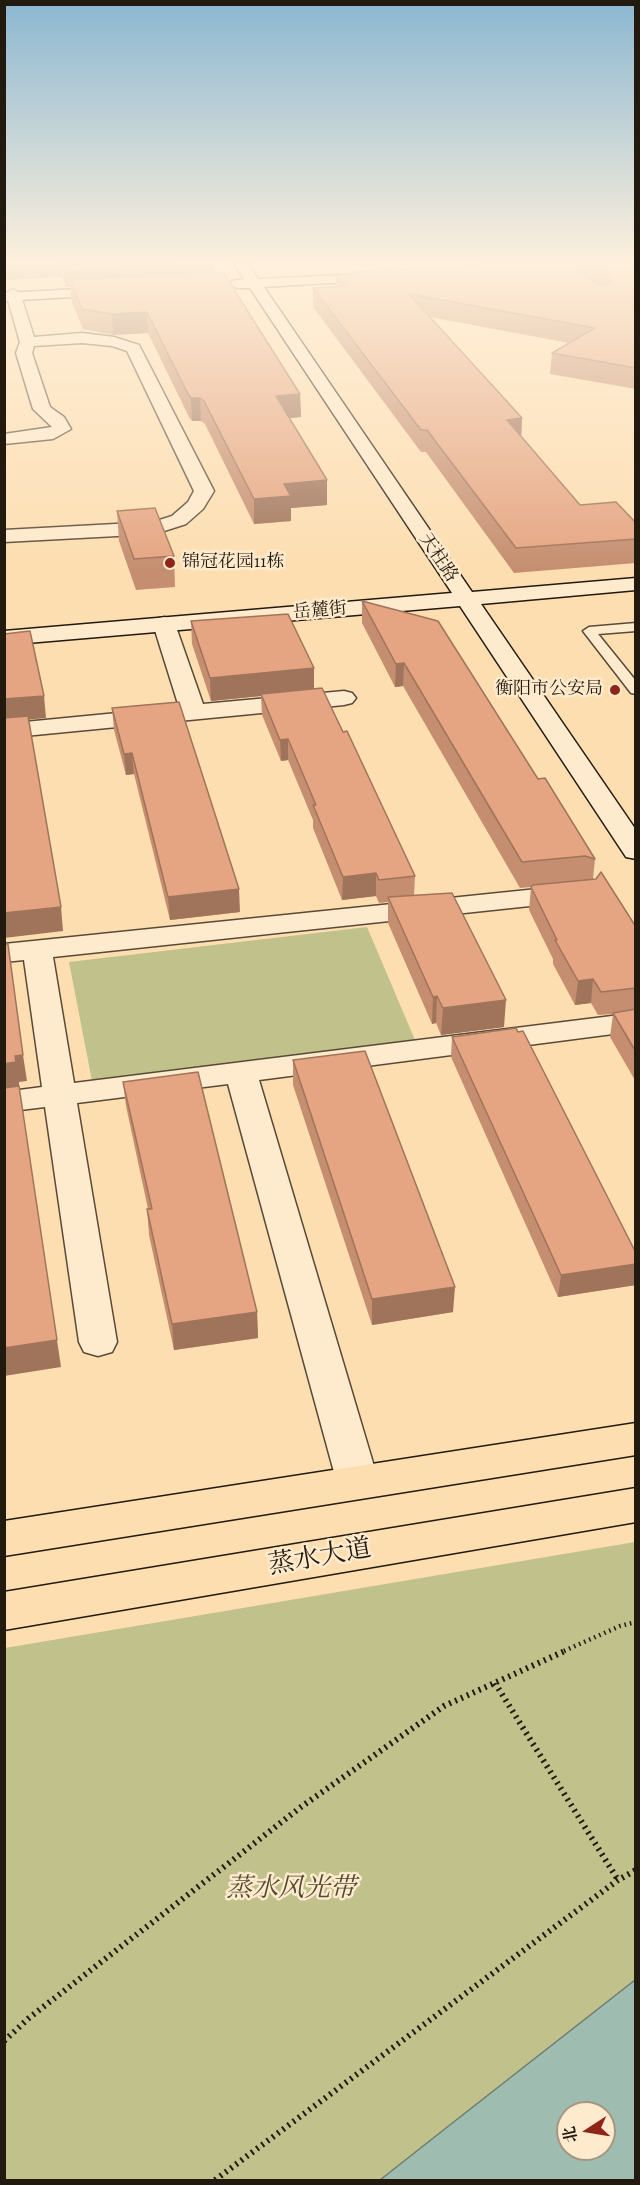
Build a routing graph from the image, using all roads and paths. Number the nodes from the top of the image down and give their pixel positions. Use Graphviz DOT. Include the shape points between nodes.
graph roads {
  1 [pos="28,366"];
  2 [pos="142,366"];
  3 [pos="309,366"];
  4 [pos="4,439"];
  5 [pos="4,536"];
  6 [pos="636,578"];
  7 [pos="636,584"];
  8 [pos="464,596"];
  9 [pos="165,624"];
  10 [pos="636,627"];
  11 [pos="4,631"];
  12 [pos="4,638"];
  13 [pos="636,690"];
  14 [pos="344,698"];
  15 [pos="193,712"];
  16 [pos="4,731"];
  17 [pos="636,851"];
  18 [pos="583,893"];
  19 [pos="21,951"];
  20 [pos="636,1023"];
  21 [pos="241,1073"];
  22 [pos="59,1095"];
  23 [pos="4,1102"];
  24 [pos="98,1342"];
  25 [pos="636,1440"];
  26 [pos="358,1483"];
  27 [pos="636,1505"];
  28 [pos="4,1539"];
  29 [pos="4,1611"];
  30 [pos="636,1622"];
  31 [pos="495,1683"];
  32 [pos="636,1870"];
  33 [pos="618,1880"];
  34 [pos="4,2042"];
  35 [pos="215,2181"];
  1 -- 4 [label="street" via="42,409 62,429 52,434"];
  2 -- 5 [label="street" via="204,491 196,505 179,520 155,528"];
  3 -- 8 [label="street, 天柱路"];
  6 -- 8 [label="street, 岳麓街"];
  7 -- 8 [label="street, 岳麓街"];
  8 -- 9 [label="street, 岳麓街"];
  8 -- 11 [label="street, 岳麓街"];
  8 -- 17 [label="street, 天柱路"];
  9 -- 12 [label="street, 岳麓街"];
  9 -- 15 [label="street"];
  10 -- 13 [label="lane" via="590,631"];
  14 -- 15 [label="street"];
  15 -- 16 [label="street"];
  18 -- 19 [label="street"];
  19 -- 22 [label="street"];
  20 -- 21 [label="street"];
  21 -- 22 [label="street"];
  21 -- 26 [label="street"];
  22 -- 23 [label="street"];
  22 -- 24 [label="street"];
  25 -- 26 [label="main road"];
  26 -- 28 [label="main road"];
  27 -- 29 [label="main road, 蒸水大道"];
  30 -- 31 [label="path"];
  31 -- 33 [label="path"];
  31 -- 34 [label="path" via="444,1706 301,1807 29,2018"];
  32 -- 33 [label="path"];
  33 -- 35 [label="path"];
}
